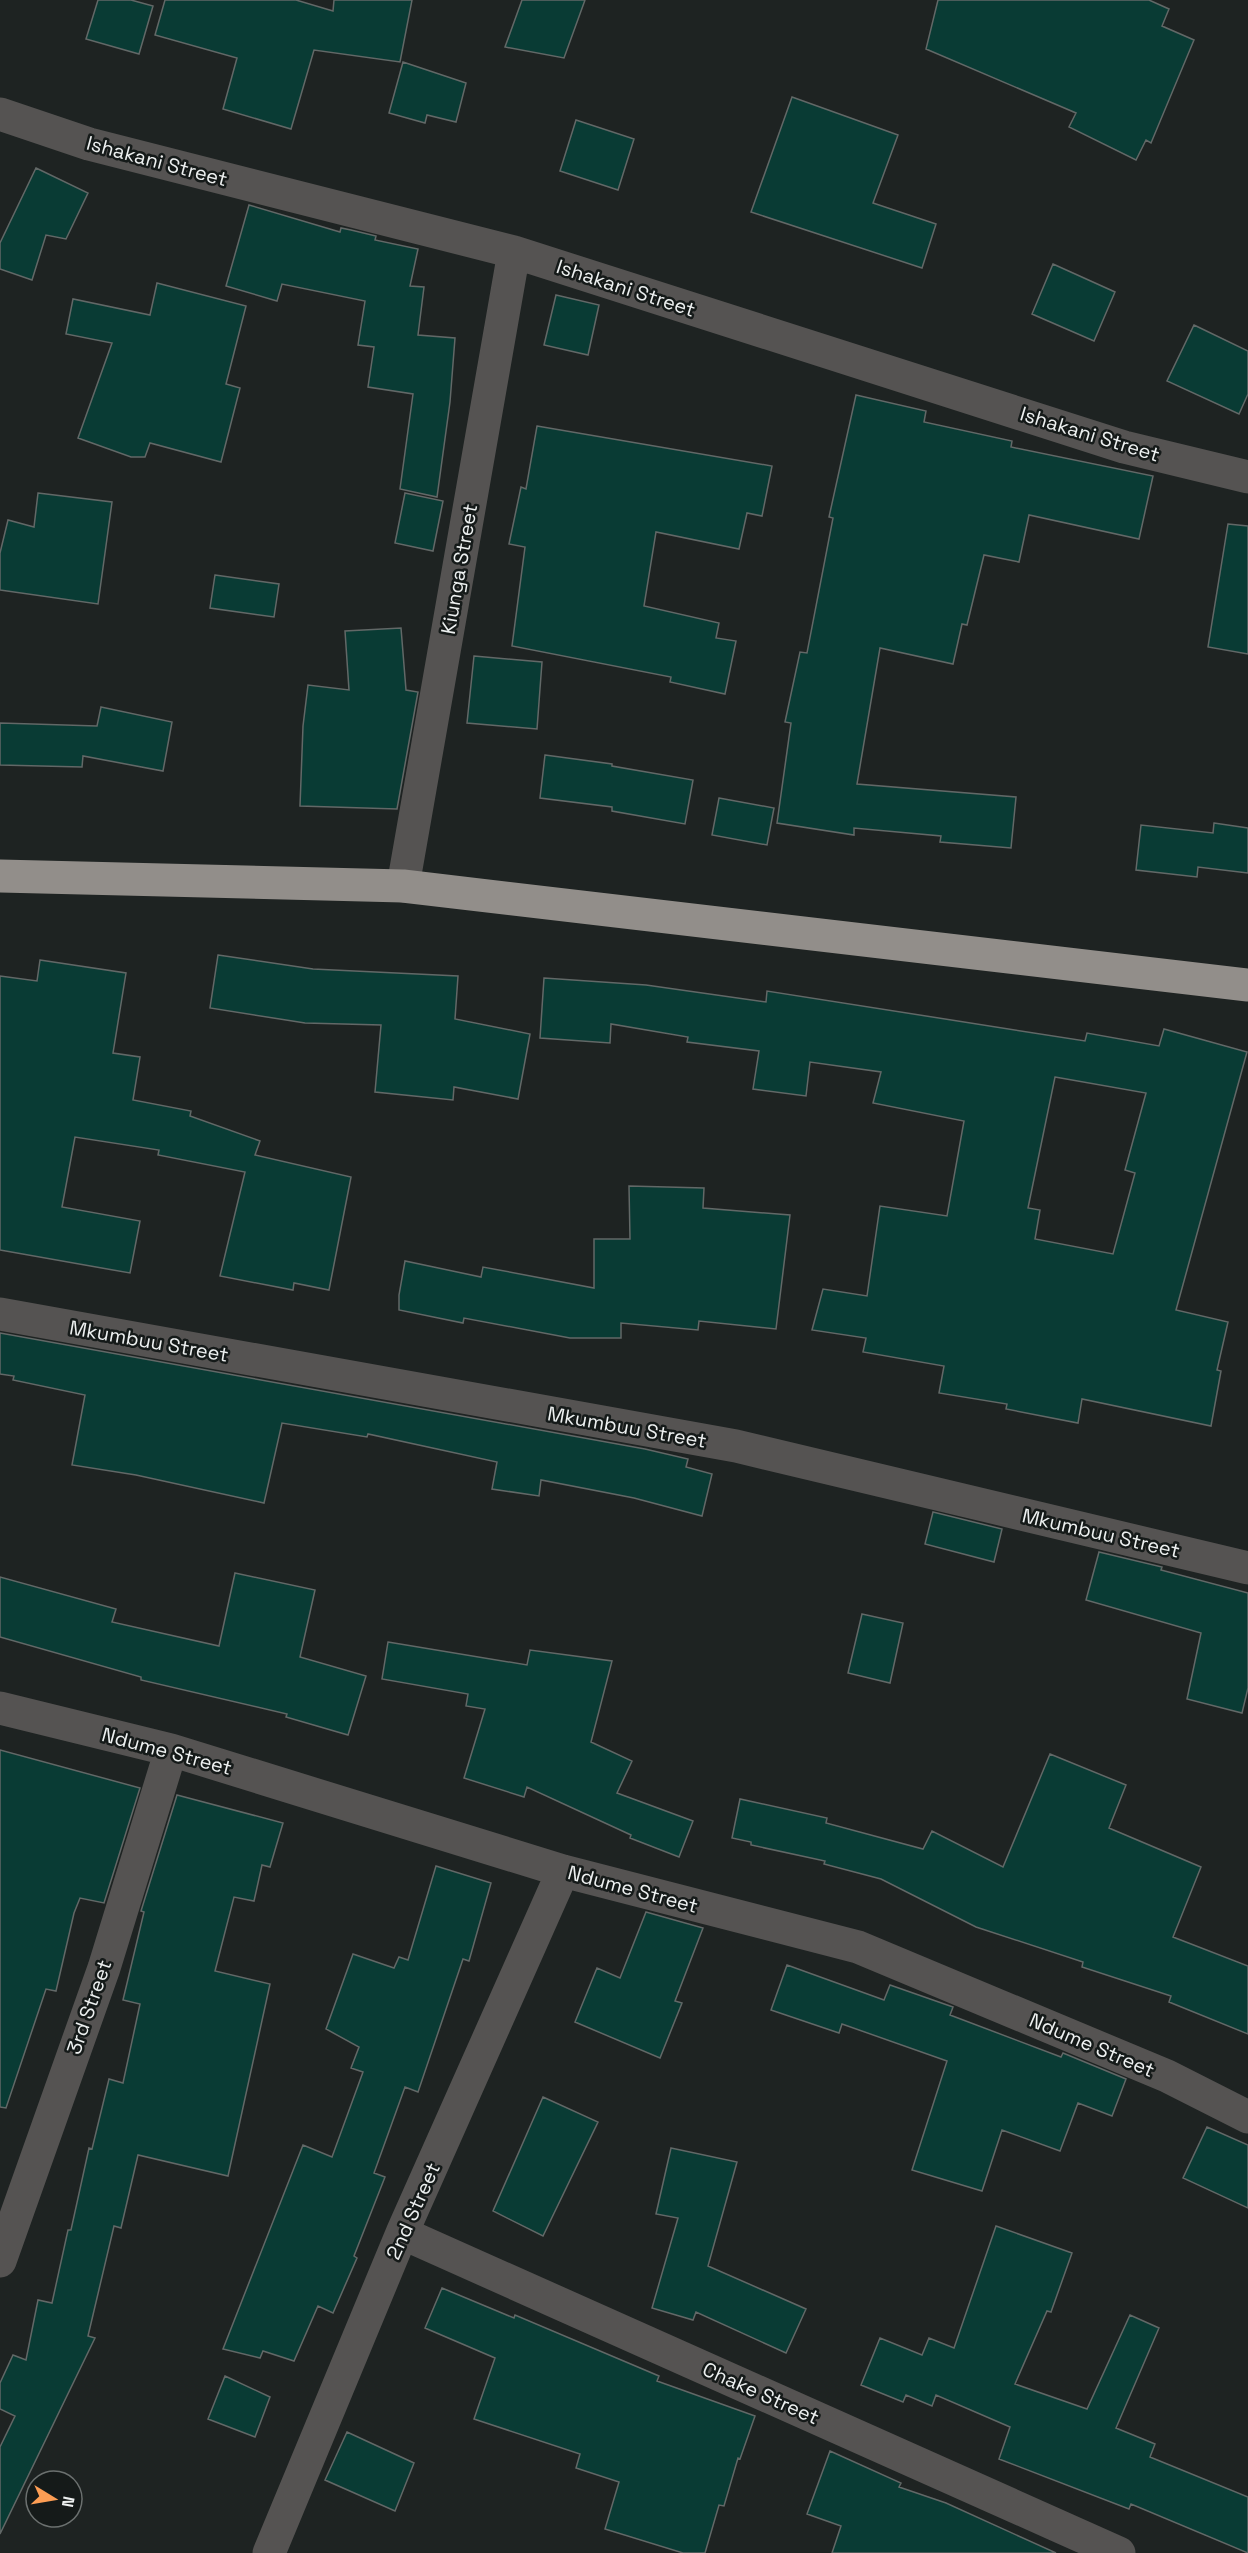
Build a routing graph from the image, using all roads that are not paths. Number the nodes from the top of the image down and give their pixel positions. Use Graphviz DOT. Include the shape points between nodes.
graph roads {
  1 [pos="0,114"];
  2 [pos="514,252"];
  3 [pos="1248,477"];
  4 [pos="0,876"];
  5 [pos="403,886"];
  6 [pos="1248,986"];
  7 [pos="0,1314"];
  8 [pos="1248,1568"];
  9 [pos="0,1708"];
  10 [pos="171,1750"];
  11 [pos="563,1871"];
  12 [pos="1248,2117"];
  13 [pos="402,2233"];
  14 [pos="0,2261"];
  15 [pos="269,2553"];
  16 [pos="1119,2553"];
  1 -- 2 [label="street, Ishakani Street" via="89,144"];
  2 -- 3 [label="street, Ishakani Street" via="1124,447"];
  2 -- 5 [label="street, Kiunga Street"];
  4 -- 5 [label="highway"];
  5 -- 6 [label="highway"];
  7 -- 8 [label="street, Mkumbuu Street" via="736,1446"];
  9 -- 10 [label="street, Ndume Street"];
  10 -- 11 [label="street, Ndume Street"];
  10 -- 14 [label="street, 3rd Street" via="104,1968"];
  11 -- 12 [label="street, Ndume Street" via="858,1947 1167,2076"];
  11 -- 13 [label="street, 2nd Street"];
  13 -- 15 [label="street, 2nd Street"];
  13 -- 16 [label="street, Chake Street"];
}
